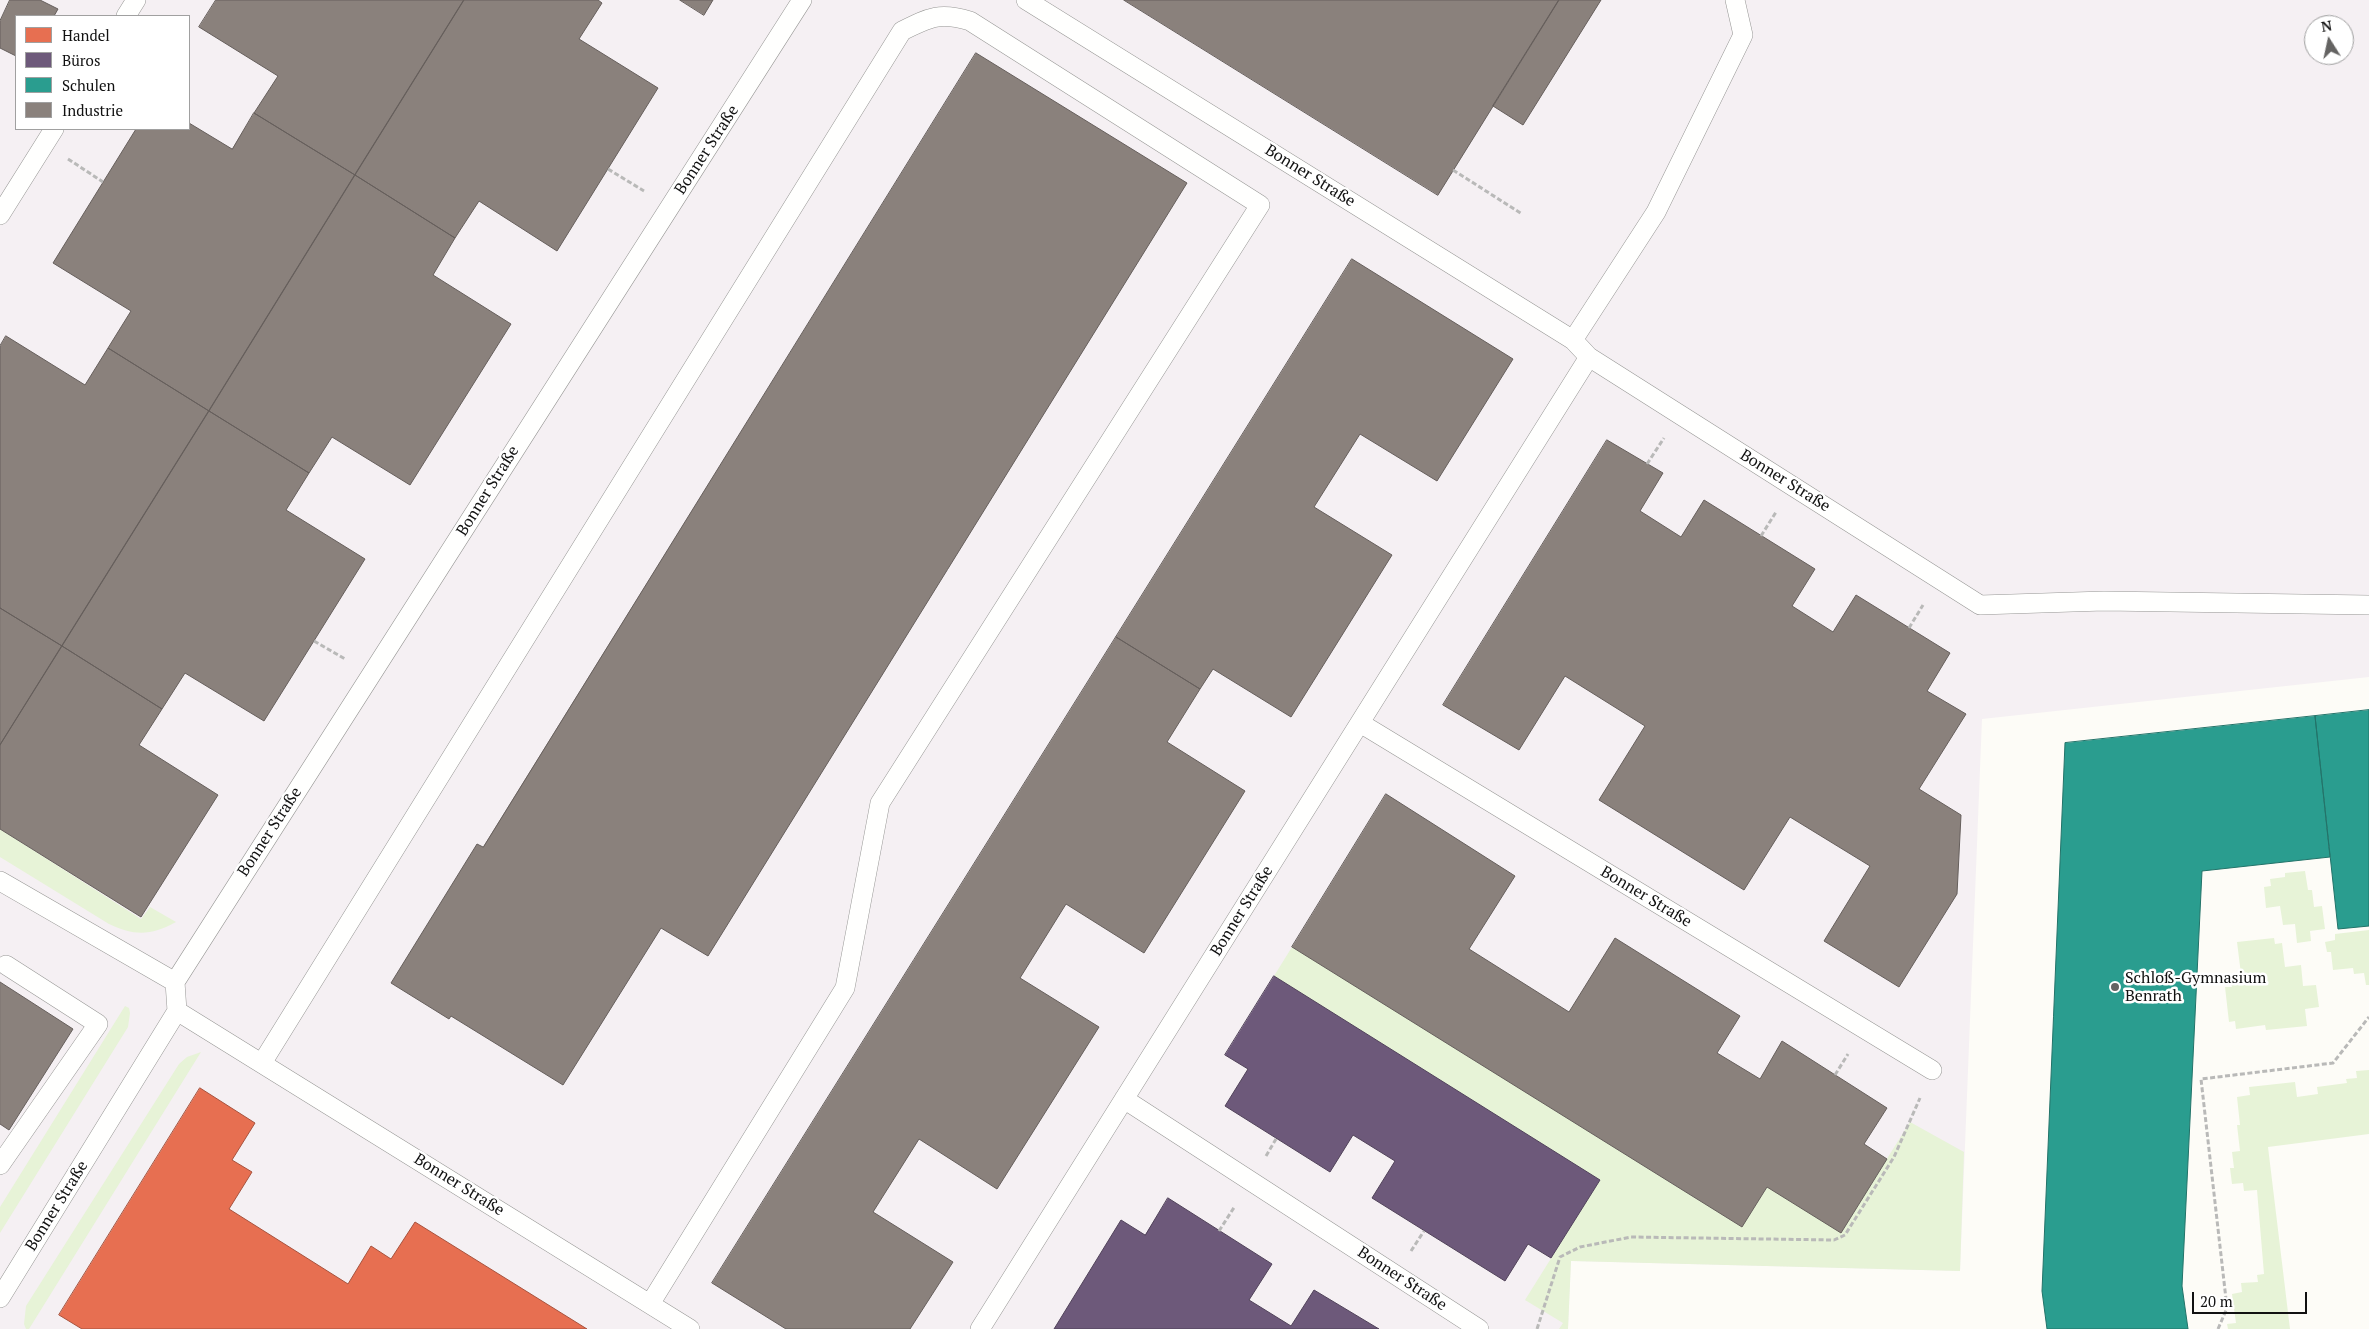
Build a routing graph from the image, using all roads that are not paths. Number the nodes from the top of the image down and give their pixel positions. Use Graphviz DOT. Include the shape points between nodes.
graph roads {
  1 [pos="136,0"];
  2 [pos="802,0"];
  3 [pos="1026,0"];
  4 [pos="1735,0"];
  5 [pos="127,15"];
  6 [pos="50,136"];
  7 [pos="0,215"];
  8 [pos="1573,340"];
  9 [pos="1589,357"];
  10 [pos="2369,605"];
  11 [pos="1360,723"];
  12 [pos="0,881"];
  13 [pos="6,965"];
  14 [pos="175,982"];
  15 [pos="177,1011"];
  16 [pos="262,1063"];
  17 [pos="1932,1070"];
  18 [pos="1124,1098"];
  19 [pos="0,1166"];
  20 [pos="0,1298"];
  21 [pos="650,1304"];
  22 [pos="690,1329"];
  23 [pos="980,1329"];
  24 [pos="1479,1329"];
  1 -- 5 [label="lane"];
  2 -- 14 [label="lane, Bonner Straße"];
  3 -- 8 [label="lane, Bonner Straße"];
  4 -- 8 [label="lane" via="1743,35 1656,212"];
  6 -- 7 [label="lane"];
  8 -- 9 [label="lane, Bonner Straße"];
  9 -- 10 [label="lane, Bonner Straße" via="1980,605 2104,601"];
  9 -- 11 [label="lane, Bonner Straße"];
  11 -- 17 [label="lane, Bonner Straße"];
  11 -- 18 [label="lane, Bonner Straße"];
  12 -- 14 [label="lane"];
  13 -- 19 [label="lane" via="98,1024"];
  14 -- 15 [label="lane"];
  15 -- 16 [label="lane, Bonner Straße"];
  15 -- 20 [label="lane, Bonner Straße"];
  16 -- 21 [label="lane, Bonner Straße"];
  16 -- 21 [label="lane" via="902,31 923,20 949,14 970,21 1260,205 880,803 845,988"];
  18 -- 23 [label="lane, Bonner Straße"];
  18 -- 24 [label="lane, Bonner Straße"];
  21 -- 22 [label="lane, Bonner Straße"];
}
